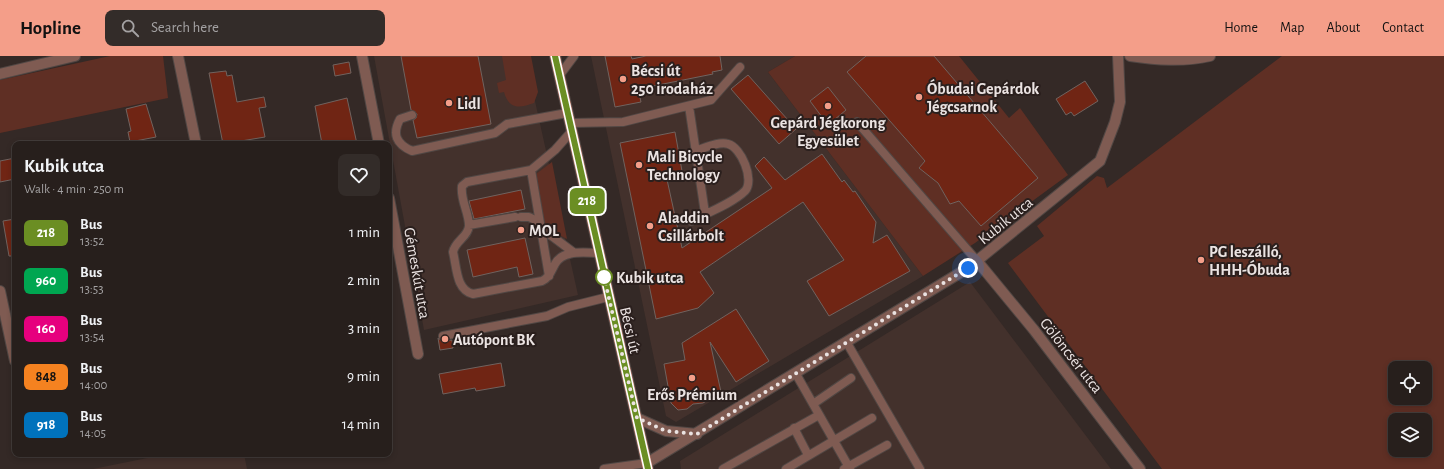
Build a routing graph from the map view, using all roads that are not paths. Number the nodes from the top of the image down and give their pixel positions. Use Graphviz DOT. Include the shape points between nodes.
graph roads {
  1 [pos="75,56"];
  2 [pos="178,56"];
  3 [pos="362,56"];
  4 [pos="555,56"];
  5 [pos="574,56"];
  6 [pos="1118,56"];
  7 [pos="1130,56"];
  8 [pos="1210,56"];
  9 [pos="740,67"];
  10 [pos="0,74"];
  11 [pos="559,76"];
  12 [pos="689,106"];
  13 [pos="412,115"];
  14 [pos="857,122"];
  15 [pos="569,123"];
  16 [pos="195,141"];
  17 [pos="378,141"];
  18 [pos="695,151"];
  19 [pos="531,170"];
  20 [pos="705,213"];
  21 [pos="392,214"];
  22 [pos="691,221"];
  23 [pos="469,225"];
  24 [pos="541,228"];
  25 [pos="573,252"];
  26 [pos="599,253"];
  27 [pos="978,262"];
  28 [pos="549,276"];
  29 [pos="0,291"];
  30 [pos="608,297"];
  31 [pos="443,336"];
  32 [pos="846,343"];
  33 [pos="12,347"];
  34 [pos="418,354"];
  35 [pos="796,374"];
  36 [pos="851,378"];
  37 [pos="813,404"];
  38 [pos="819,414"];
  39 [pos="637,418"];
  40 [pos="872,418"];
  41 [pos="794,428"];
  42 [pos="697,434"];
  43 [pos="834,440"];
  44 [pos="886,445"];
  45 [pos="808,455"];
  46 [pos="648,466"];
  47 [pos="847,468"];
  48 [pos="604,469"];
  49 [pos="723,469"];
  50 [pos="786,469"];
  51 [pos="920,469"];
  52 [pos="1140,469"];
  1 -- 10 [label="street"];
  2 -- 16 [label="street"];
  3 -- 17 [label="street"];
  4 -- 11 [label="main road, Bécsi út"];
  5 -- 11 [label="lane"];
  6 -- 27 [label="street, Kubik utca" via="1120,102 1100,162"];
  7 -- 8 [label="street" via="1182,60"];
  9 -- 12 [label="lane" via="711,100"];
  11 -- 15 [label="main road, Bécsi út"];
  12 -- 15 [label="lane" via="622,122"];
  12 -- 18 [label="lane"];
  13 -- 15 [label="lane" via="400,119 395,128 397,139 403,147 412,151 495,133 507,124"];
  14 -- 27 [label="lane"];
  15 -- 19 [label="lane" via="556,150"];
  15 -- 26 [label="main road, Bécsi út"];
  18 -- 20 [label="lane"];
  18 -- 20 [label="lane" via="727,143 738,150 749,176 746,190"];
  19 -- 23 [label="lane" via="467,182 462,186 461,193"];
  19 -- 24 [label="lane"];
  20 -- 22 [label="lane"];
  21 -- 34 [label="street, Gémeskút utca"];
  23 -- 24 [label="lane" via="529,217"];
  23 -- 28 [label="lane" via="468,232 454,247 453,252 460,286 468,293 542,281"];
  24 -- 25 [label="lane"];
  24 -- 28 [label="lane"];
  25 -- 26 [label="lane"];
  25 -- 28 [label="lane" via="558,259"];
  26 -- 30 [label="main road, Bécsi út"];
  27 -- 32 [label="street, Kubik utca"];
  27 -- 52 [label="street, Gölöncsér utca" via="1034,330"];
  29 -- 33 [label="street"];
  30 -- 31 [label="lane" via="568,306 547,316"];
  30 -- 39 [label="main road, Bécsi út"];
  32 -- 35 [label="street, Kubik utca"];
  32 -- 51 [label="lane"];
  35 -- 37 [label="lane"];
  35 -- 42 [label="street, Kubik utca"];
  36 -- 37 [label="lane"];
  37 -- 38 [label="lane"];
  38 -- 41 [label="lane"];
  38 -- 43 [label="lane"];
  39 -- 42 [label="street" via="666,431"];
  39 -- 46 [label="main road, Bécsi út"];
  40 -- 43 [label="lane"];
  41 -- 45 [label="lane"];
  41 -- 49 [label="lane"];
  42 -- 46 [label="street, Kubik utca"];
  43 -- 45 [label="lane"];
  43 -- 47 [label="lane"];
  44 -- 47 [label="lane"];
  45 -- 50 [label="lane"];
  46 -- 48 [label="lane"];
}
